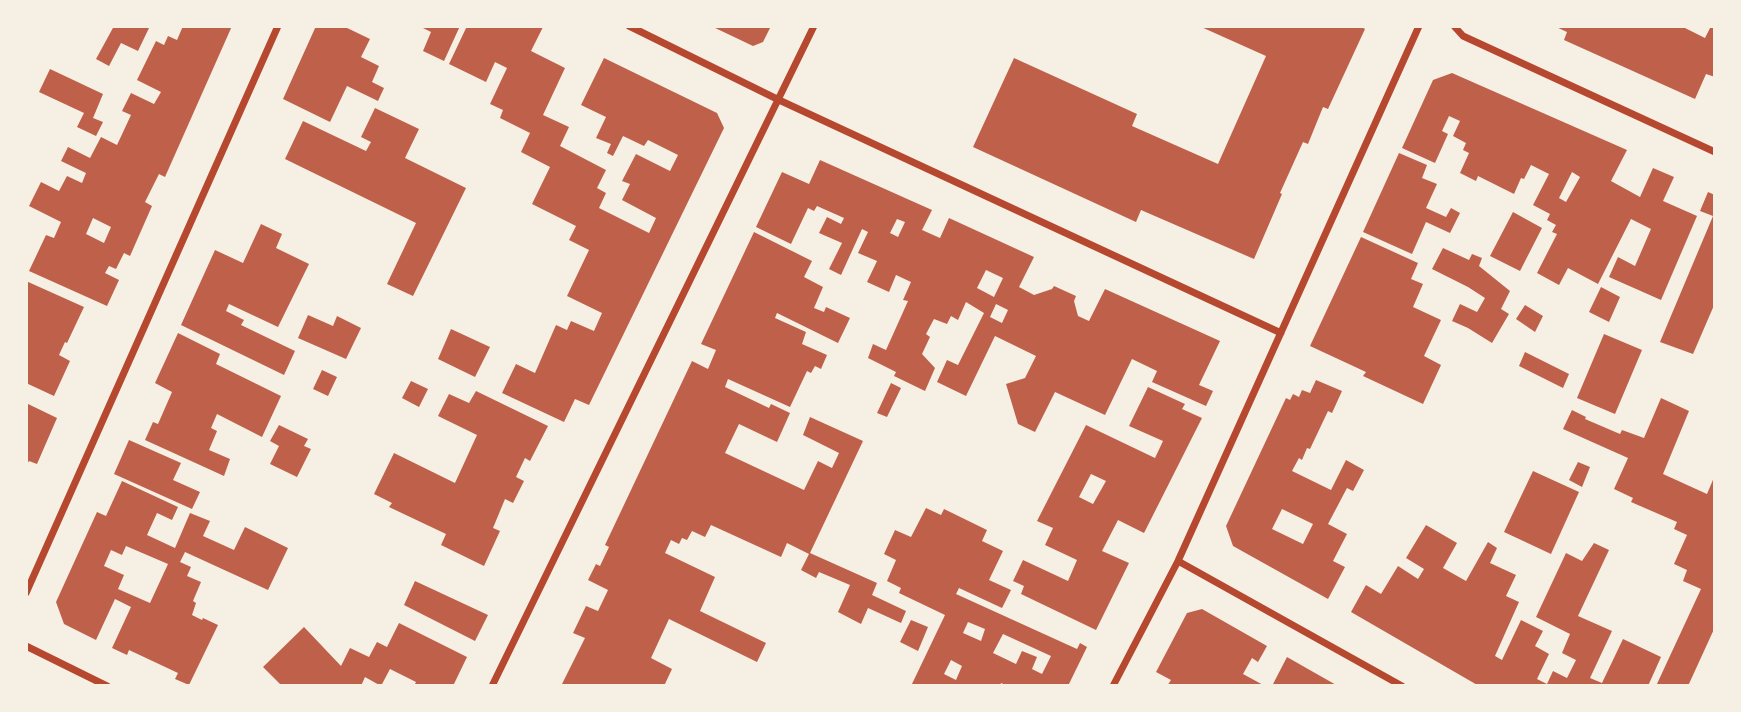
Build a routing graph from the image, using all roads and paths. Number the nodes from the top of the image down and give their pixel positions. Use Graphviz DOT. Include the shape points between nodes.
graph roads {
  1 [pos="278,26"];
  2 [pos="629,26"];
  3 [pos="814,26"];
  4 [pos="1419,26"];
  5 [pos="1454,26"];
  6 [pos="779,100"];
  7 [pos="1715,152"];
  8 [pos="1280,333"];
  9 [pos="1178,561"];
  10 [pos="26,593"];
  11 [pos="26,646"];
  12 [pos="107,686"];
  13 [pos="492,686"];
  14 [pos="1113,686"];
  15 [pos="1402,686"];
  1 -- 10 [label="street"];
  2 -- 6 [label="street"];
  3 -- 6 [label="street"];
  4 -- 8 [label="street"];
  5 -- 7 [label="street" via="1463,36"];
  6 -- 8 [label="street"];
  6 -- 13 [label="street"];
  8 -- 9 [label="street"];
  9 -- 14 [label="street"];
  9 -- 15 [label="street"];
  11 -- 12 [label="street"];
}
